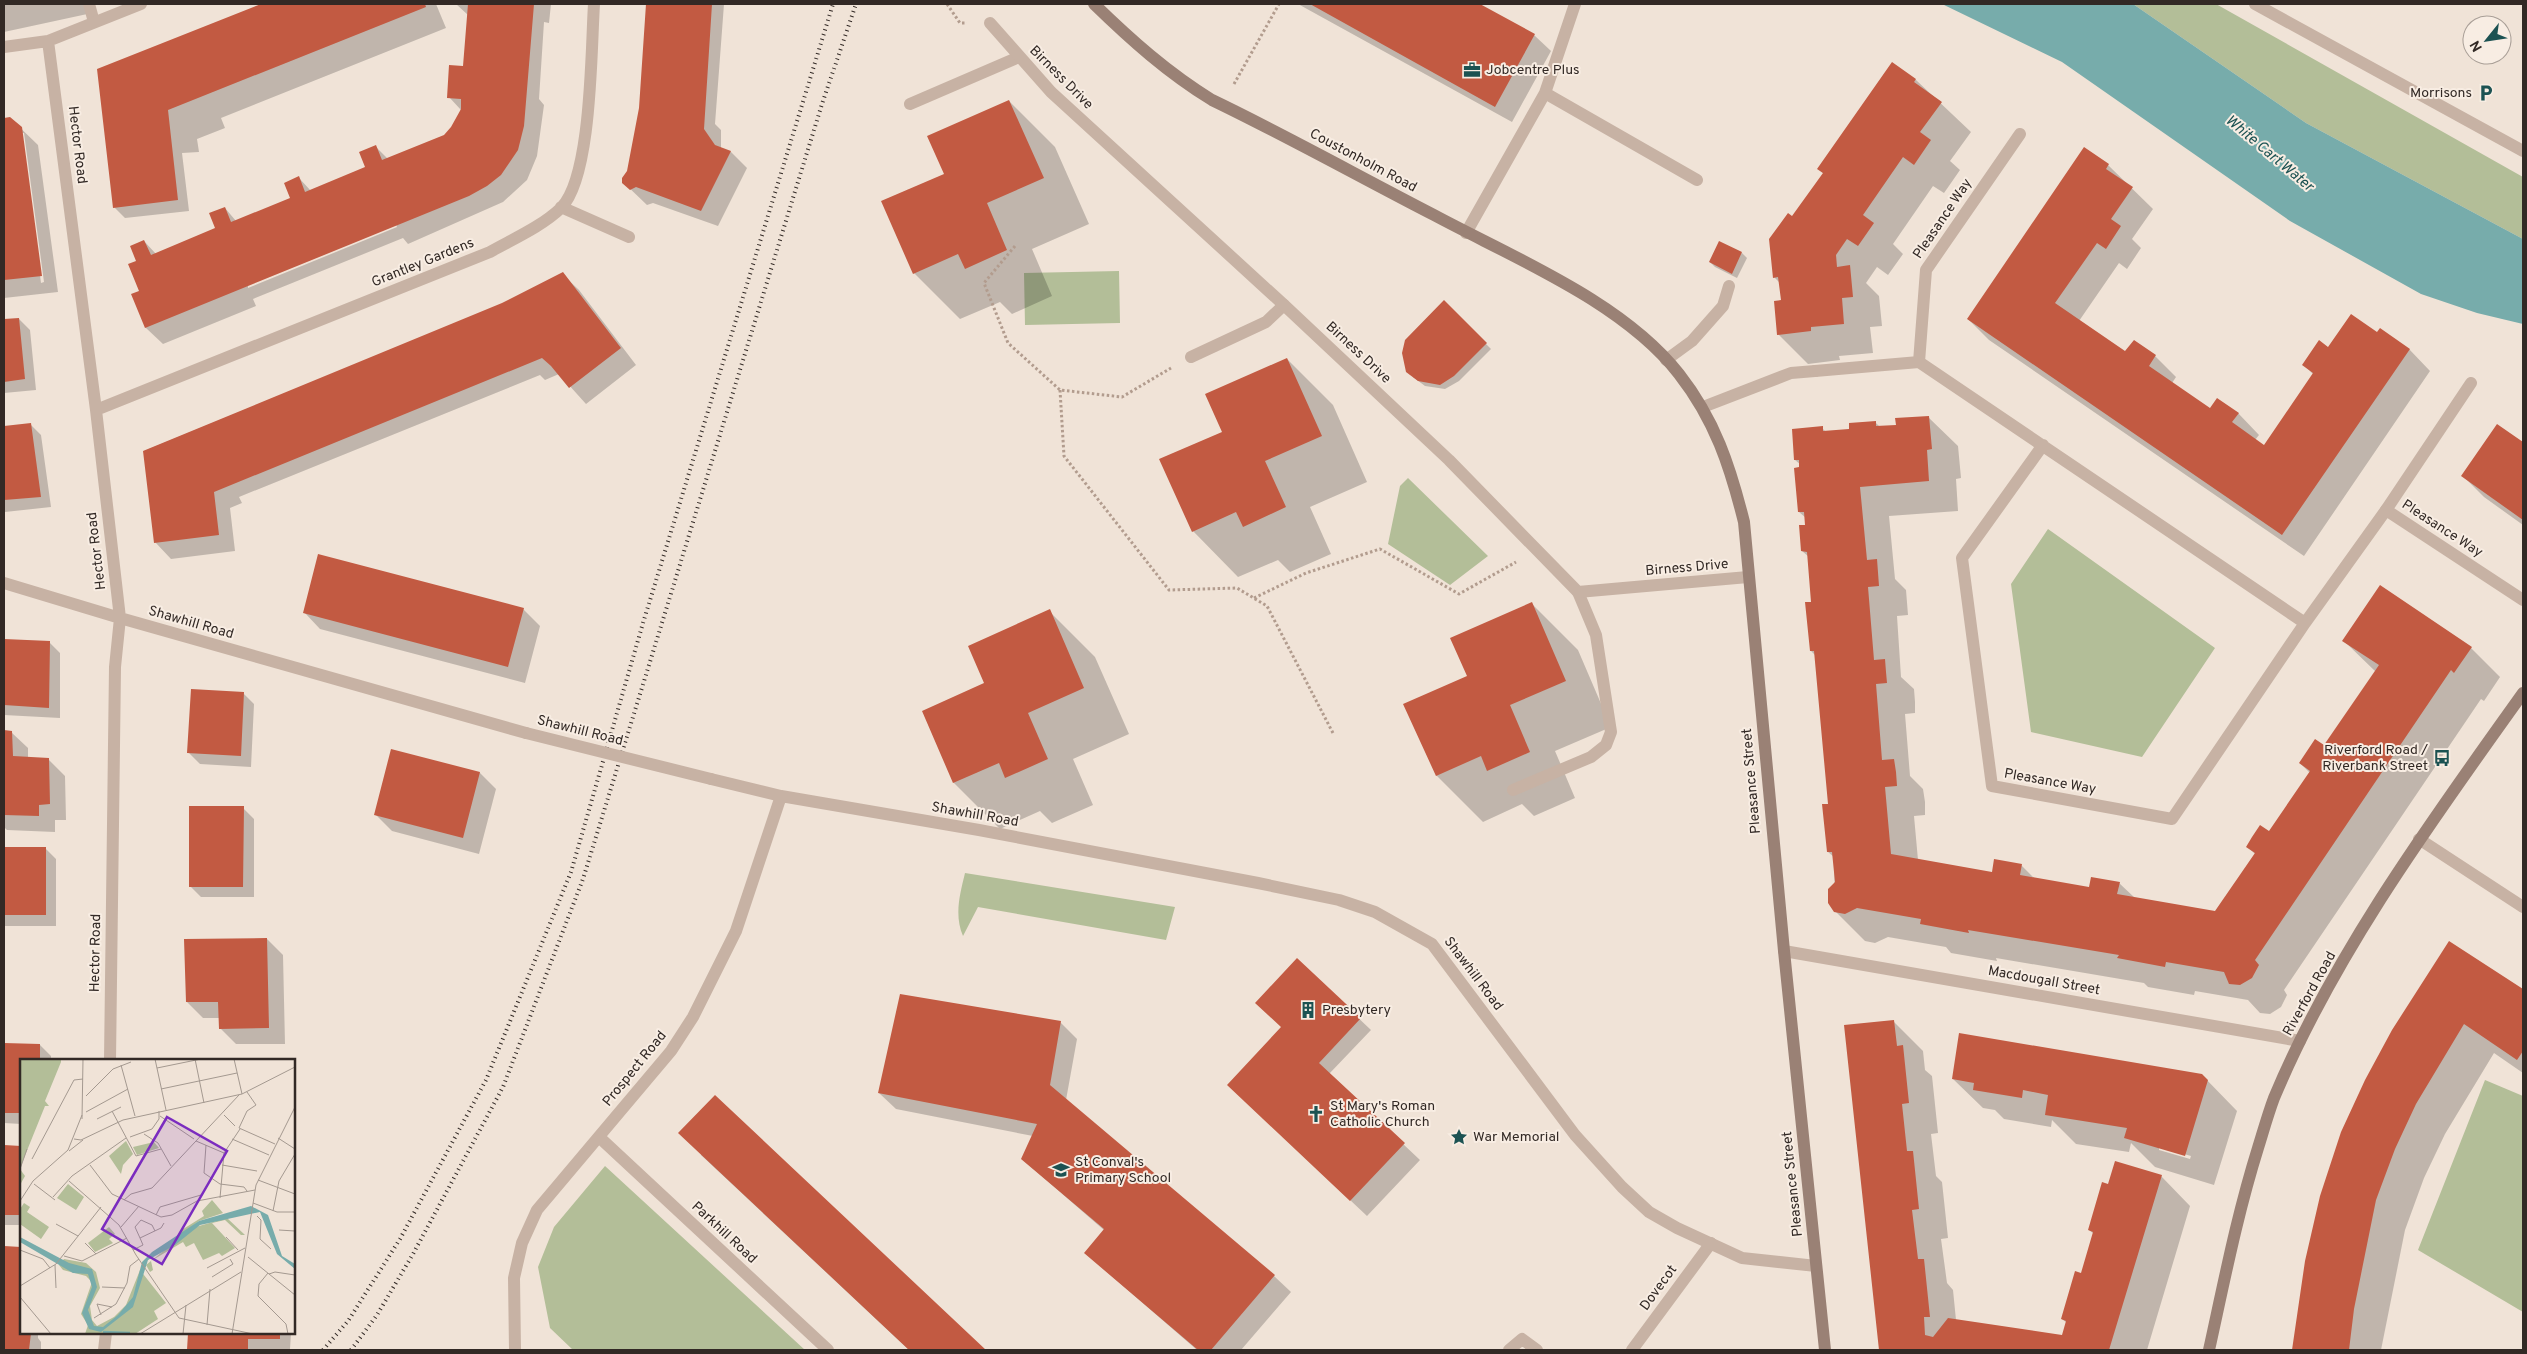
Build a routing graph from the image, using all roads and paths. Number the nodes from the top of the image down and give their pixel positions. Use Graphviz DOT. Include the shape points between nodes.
graph roads {
  1 [pos="89,4"];
  2 [pos="141,4"];
  3 [pos="594,4"];
  4 [pos="1094,4"];
  5 [pos="1279,4"];
  6 [pos="1575,4"];
  7 [pos="2255,4"];
  8 [pos="94,22"];
  9 [pos="990,23"];
  10 [pos="48,41"];
  11 [pos="4,47"];
  12 [pos="1019,57"];
  13 [pos="1544,94"];
  14 [pos="910,104"];
  15 [pos="1222,104"];
  16 [pos="2020,134"];
  17 [pos="2523,151"];
  18 [pos="1697,180"];
  19 [pos="561,207"];
  20 [pos="1466,232"];
  21 [pos="629,237"];
  22 [pos="1016,246"];
  23 [pos="1729,286"];
  24 [pos="1284,305"];
  25 [pos="1631,327"];
  26 [pos="1191,357"];
  27 [pos="1666,360"];
  28 [pos="1919,362"];
  29 [pos="2471,383"];
  30 [pos="1060,390"];
  31 [pos="1703,407"];
  32 [pos="96,410"];
  33 [pos="2043,445"];
  34 [pos="2386,510"];
  35 [pos="1537,550"];
  36 [pos="1748,577"];
  37 [pos="4,583"];
  38 [pos="1578,592"];
  39 [pos="1254,598"];
  40 [pos="2523,600"];
  41 [pos="120,618"];
  42 [pos="2305,623"];
  43 [pos="2523,692"];
  44 [pos="1334,735"];
  45 [pos="1513,790"];
  46 [pos="781,796"];
  47 [pos="2418,839"];
  48 [pos="2523,908"];
  49 [pos="1784,951"];
  50 [pos="2300,1042"];
  51 [pos="110,1059"];
  52 [pos="599,1137"];
  53 [pos="1711,1243"];
  54 [pos="1816,1266"];
  55 [pos="106,1334"];
  56 [pos="104,1350"];
  57 [pos="515,1350"];
  58 [pos="828,1350"];
  59 [pos="1509,1350"];
  60 [pos="1537,1350"];
  61 [pos="1632,1350"];
  62 [pos="1825,1350"];
  63 [pos="2209,1350"];
  1 -- 8 [label="street"];
  2 -- 8 [label="street"];
  3 -- 19 [label="street, Grantley Gardens" via="582,161 577,178"];
  4 -- 15 [label="street, Coustonholm Road" via="1166,70"];
  5 -- 15 [label="path"];
  6 -- 13 [label="street"];
  7 -- 17 [label="street"];
  8 -- 10 [label="street"];
  9 -- 12 [label="street, Birness Drive"];
  10 -- 11 [label="street"];
  10 -- 32 [label="street, Hector Road"];
  12 -- 14 [label="street"];
  12 -- 24 [label="street, Birness Drive" via="1064,104"];
  13 -- 18 [label="street"];
  13 -- 20 [label="street"];
  15 -- 20 [label="street, Coustonholm Road"];
  16 -- 28 [label="street, Pleasance Way" via="1926,270"];
  19 -- 21 [label="street"];
  19 -- 32 [label="street, Grantley Gardens" via="490,252"];
  20 -- 25 [label="street, Coustonholm Road" via="1582,294"];
  22 -- 30 [label="path" via="984,283 1008,343"];
  23 -- 27 [label="street" via="1724,306 1692,341"];
  24 -- 26 [label="street" via="1266,322"];
  24 -- 35 [label="street, Birness Drive" via="1449,460"];
  25 -- 27 [label="street, Pleasance Street"];
  26 -- 30 [label="path" via="1122,397"];
  27 -- 31 [label="street, Pleasance Street"];
  28 -- 31 [label="street" via="1791,373"];
  28 -- 33 [label="street"];
  29 -- 34 [label="street"];
  30 -- 39 [label="path" via="1064,456 1169,590 1237,588"];
  31 -- 36 [label="street, Pleasance Street" via="1732,471 1744,522"];
  32 -- 41 [label="street, Hector Road"];
  33 -- 42 [label="street"];
  33 -- 42 [label="street, Pleasance Way" via="1962,558 1992,786 2172,819"];
  34 -- 40 [label="street, Pleasance Way"];
  34 -- 42 [label="street, Pleasance Way"];
  35 -- 38 [label="street, Birness Drive"];
  35 -- 39 [label="path" via="1459,594 1380,549 1306,574"];
  36 -- 38 [label="street, Birness Drive"];
  36 -- 49 [label="street, Pleasance Street"];
  37 -- 41 [label="street, Shawhill Road"];
  38 -- 45 [label="street" via="1596,635 1611,732 1606,745 1592,757"];
  39 -- 44 [label="path" via="1267,606"];
  41 -- 46 [label="street, Shawhill Road, bridge" via="526,733"];
  41 -- 51 [label="street, Hector Road" via="115,667"];
  43 -- 47 [label="street, Riverford Road"];
  46 -- 52 [label="street, Prospect Road" via="736,931 693,1017 671,1051"];
  46 -- 53 [label="street, Shawhill Road" via="1258,883 1339,900 1375,912 1432,944 1528,1075 1622,1187 1648,1212"];
  47 -- 48 [label="street"];
  47 -- 50 [label="street, Riverford Road"];
  49 -- 50 [label="street, Macdougall Street"];
  49 -- 54 [label="street, Pleasance Street"];
  50 -- 63 [label="street, Riverford Road" via="2274,1100 2240,1205"];
  52 -- 57 [label="street, Prospect Road" via="538,1210 522,1243 514,1278"];
  52 -- 58 [label="street, Parkhill Road"];
  53 -- 54 [label="street, Shawhill Road" via="1742,1258"];
  53 -- 61 [label="street, Dovecot"];
  54 -- 62 [label="street, Pleasance Street"];
  55 -- 56 [label="street"];
  59 -- 60 [label="street" via="1522,1339"];
}
